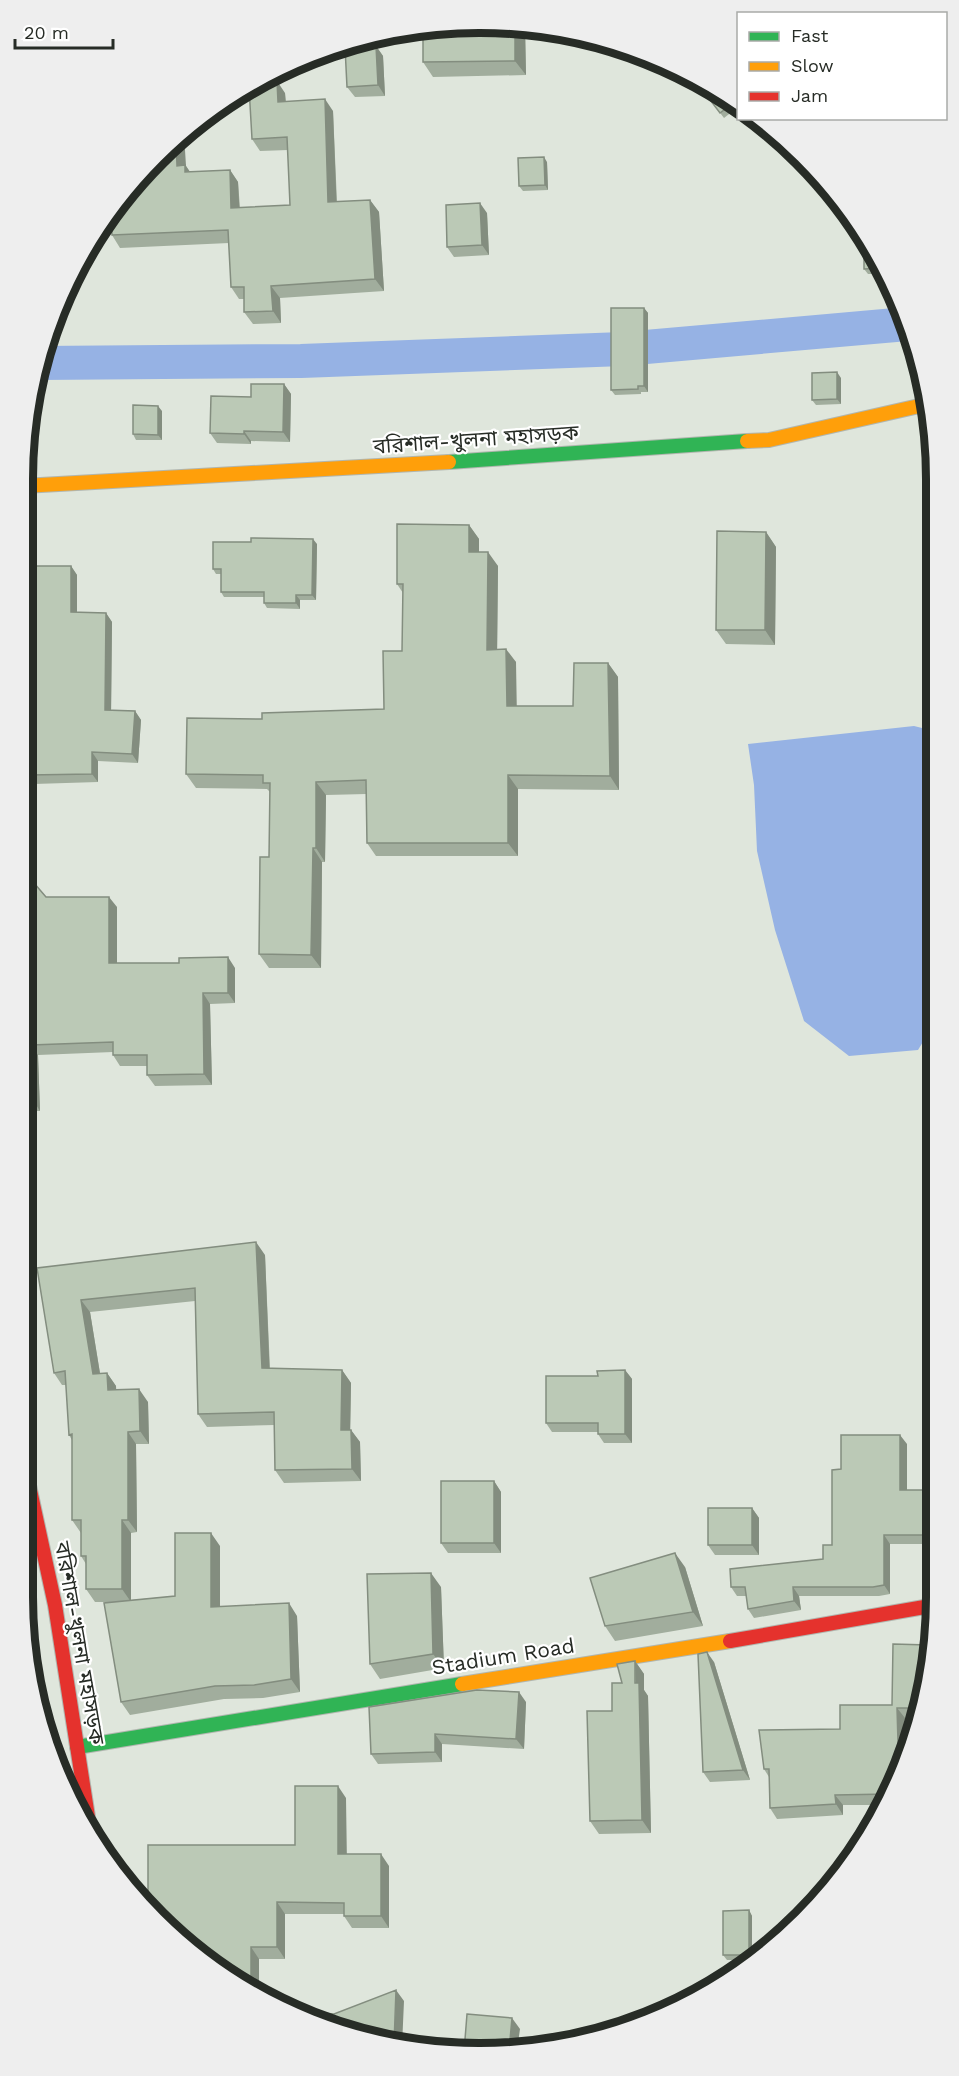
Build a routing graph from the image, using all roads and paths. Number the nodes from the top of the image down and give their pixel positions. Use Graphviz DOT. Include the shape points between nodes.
graph roads {
  1 [pos="919,406"];
  2 [pos="33,485"];
  3 [pos="33,1507"];
  4 [pos="926,1605"];
  5 [pos="77,1747"];
  6 [pos="87,1808"];
  1 -- 2 [label="main road, বরিশাল-খুলনা মহাসড়ক" via="769,440"];
  3 -- 5 [label="main road, বরিশাল-খুলনা মহাসড়ক" via="55,1605"];
  4 -- 5 [label="main road, Stadium Road" via="846,1622"];
  5 -- 6 [label="main road, বরিশাল-খুলনা মহাসড়ক"];
}
